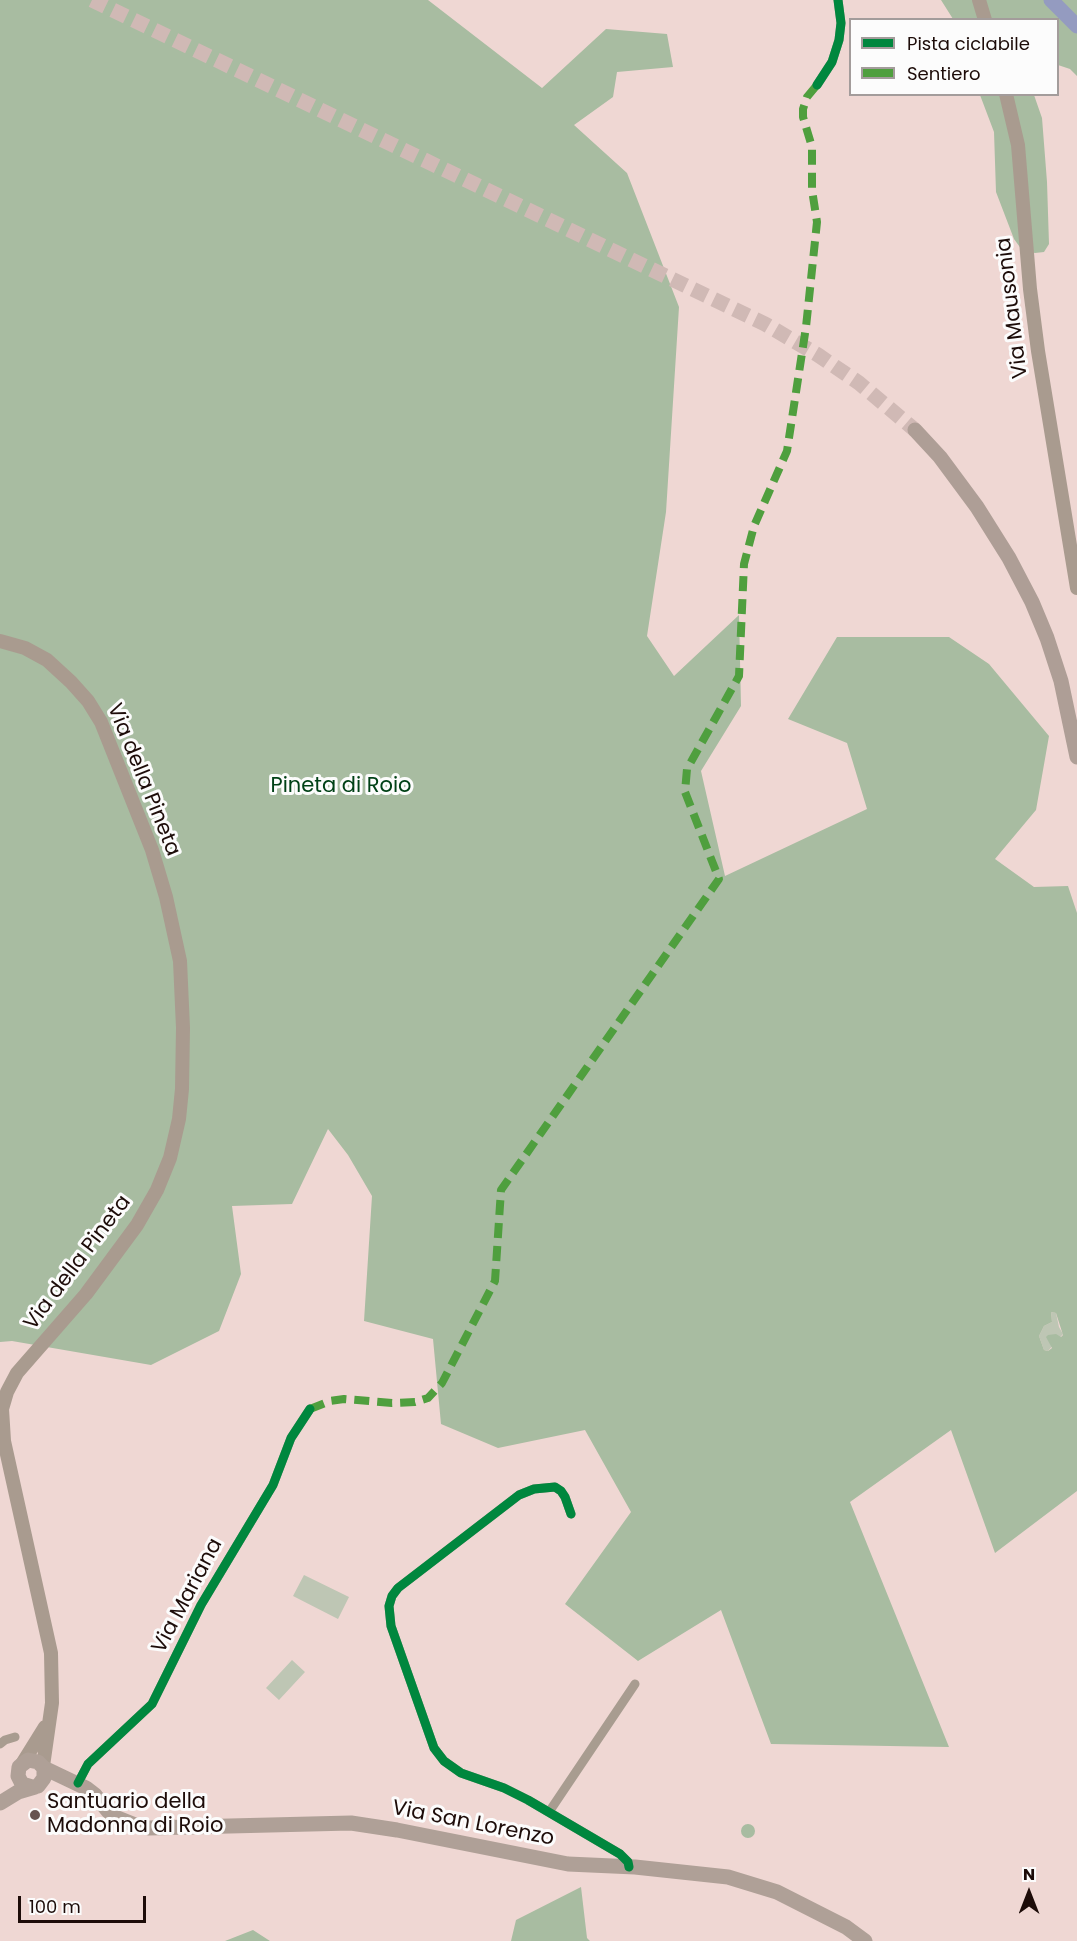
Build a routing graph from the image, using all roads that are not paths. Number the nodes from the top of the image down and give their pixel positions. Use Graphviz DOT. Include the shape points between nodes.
graph roads {
  1 [pos="838,0"];
  2 [pos="979,0"];
  3 [pos="984,18"];
  4 [pos="817,85"];
  5 [pos="1006,96"];
  6 [pos="915,430"];
  7 [pos="1077,588"];
  8 [pos="0,641"];
  9 [pos="1077,757"];
  10 [pos="310,1409"];
  11 [pos="571,1514"];
  12 [pos="635,1683"];
  13 [pos="50,1714"];
  14 [pos="15,1737"];
  15 [pos="0,1744"];
  16 [pos="43,1767"];
  17 [pos="20,1768"];
  18 [pos="75,1782"];
  19 [pos="35,1786"];
  20 [pos="0,1797"];
  21 [pos="0,1803"];
  22 [pos="549,1812"];
  23 [pos="629,1867"];
  24 [pos="865,1941"];
  1 -- 4 [label="street" via="839,40 832,62"];
  2 -- 3 [label="main road"];
  5 -- 7 [label="main road, Via Mausonia" via="1018,145 1038,351"];
  6 -- 9 [label="highway" via="978,507 1032,602 1061,681"];
  8 -- 13 [label="main road, Via della Pineta" via="47,660 88,701 101,722 152,850 180,961 182,1089 170,1158 137,1225 92,1286 17,1373 2,1409 4,1441 49,1642"];
  10 -- 18 [label="street, Via Mariana" via="291,1438 273,1485 201,1605 152,1704 88,1764"];
  11 -- 22 [label="street" via="565,1497 555,1487 526,1491 407,1580 392,1596 390,1606 391,1626 438,1755 461,1773 504,1788"];
  12 -- 22 [label="street"];
  13 -- 16 [label="main road, Via della Pineta"];
  13 -- 17 [label="main road, Via della Pineta"];
  14 -- 15 [label="street"];
  16 -- 17 [label="main road" via="32,1760"];
  16 -- 18 [label="main road, Via San Lorenzo"];
  16 -- 19 [label="main road" via="45,1776"];
  17 -- 19 [label="main road" via="22,1784"];
  17 -- 20 [label="main road"];
  18 -- 19 [label="main road" via="57,1780"];
  18 -- 23 [label="main road, Via San Lorenzo" via="92,1792 116,1817 149,1828 351,1823 568,1864"];
  19 -- 21 [label="main road"];
  22 -- 23 [label="street" via="620,1854"];
  23 -- 24 [label="main road, Via San Lorenzo" via="729,1876 777,1892"];
}
